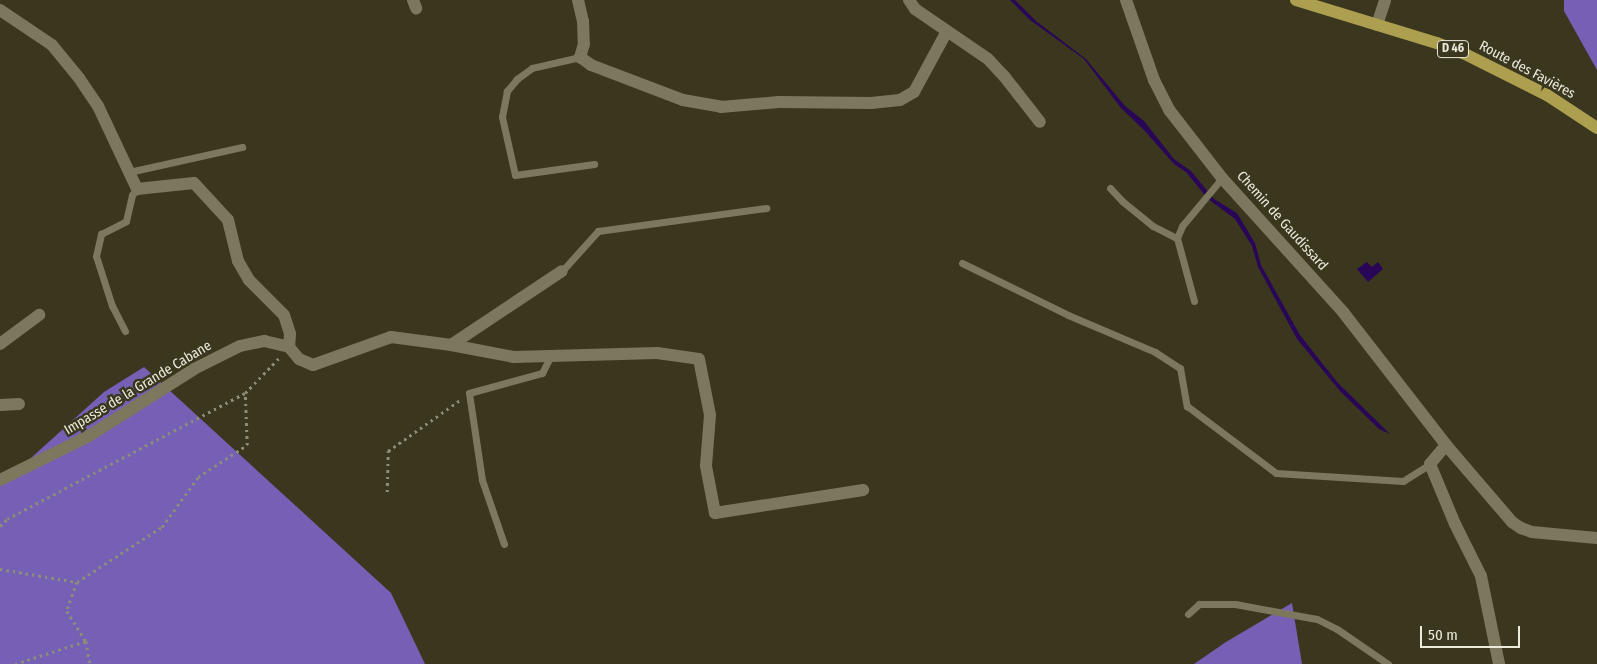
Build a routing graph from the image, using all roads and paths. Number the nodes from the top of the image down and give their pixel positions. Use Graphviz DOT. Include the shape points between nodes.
graph roads {
  1 [pos="578,0"];
  2 [pos="910,0"];
  3 [pos="1126,0"];
  4 [pos="1296,0"];
  5 [pos="1385,0"];
  6 [pos="0,10"];
  7 [pos="1377,25"];
  8 [pos="947,30"];
  9 [pos="580,57"];
  10 [pos="1040,122"];
  11 [pos="1597,128"];
  12 [pos="242,147"];
  13 [pos="594,164"];
  14 [pos="129,172"];
  15 [pos="1222,178"];
  16 [pos="1110,188"];
  17 [pos="136,189"];
  18 [pos="766,208"];
  19 [pos="1177,238"];
  20 [pos="962,263"];
  21 [pos="562,271"];
  22 [pos="1194,301"];
  23 [pos="39,314"];
  24 [pos="125,332"];
  25 [pos="0,344"];
  26 [pos="451,345"];
  27 [pos="289,347"];
  28 [pos="550,356"];
  29 [pos="245,393"];
  30 [pos="469,393"];
  31 [pos="20,404"];
  32 [pos="0,405"];
  33 [pos="1446,445"];
  34 [pos="1430,464"];
  35 [pos="0,480"];
  36 [pos="863,490"];
  37 [pos="388,492"];
  38 [pos="0,526"];
  39 [pos="1597,538"];
  40 [pos="504,544"];
  41 [pos="0,569"];
  42 [pos="77,582"];
  43 [pos="1188,614"];
  44 [pos="86,641"];
  45 [pos="15,664"];
  46 [pos="90,664"];
  47 [pos="1388,664"];
  48 [pos="1499,664"];
  1 -- 9 [label="street" via="584,44"];
  2 -- 8 [label="street" via="915,9"];
  3 -- 15 [label="street, Chemin de Gaudissard" via="1154,80 1170,111"];
  4 -- 7 [label="main road, Route des Favières / D 46"];
  5 -- 7 [label="street"];
  6 -- 14 [label="street" via="52,45 79,78 98,106"];
  7 -- 11 [label="main road, Route des Favières / D 46" via="1437,43 1499,70 1547,95"];
  8 -- 9 [label="street" via="914,92 900,100 780,102 721,107 683,100 591,65"];
  8 -- 10 [label="street" via="988,59"];
  9 -- 13 [label="lane" via="532,68 517,78 507,91 502,117 515,174"];
  12 -- 14 [label="lane"];
  14 -- 17 [label="street"];
  15 -- 19 [label="lane" via="1182,226"];
  15 -- 33 [label="street, Chemin de Gaudissard" via="1343,312"];
  16 -- 19 [label="lane" via="1153,226"];
  17 -- 24 [label="lane" via="126,221 101,234 96,256 112,306"];
  17 -- 27 [label="street" via="194,183 228,220 238,261 249,280 284,315 290,334"];
  18 -- 21 [label="lane" via="598,231"];
  19 -- 22 [label="lane"];
  20 -- 34 [label="lane" via="1068,315 1155,352 1180,368 1187,406 1276,473 1403,481"];
  21 -- 26 [label="street"];
  23 -- 25 [label="street"];
  26 -- 27 [label="street, Impasse de la Grande Cabane" via="391,337 313,365 299,359"];
  26 -- 28 [label="street" via="514,357"];
  27 -- 29 [label="path"];
  27 -- 35 [label="street, Impasse de la Grande Cabane" via="264,341 240,346 194,369 89,436"];
  28 -- 30 [label="lane" via="542,372"];
  28 -- 36 [label="street" via="657,353 699,359 710,415 706,466 715,513"];
  29 -- 38 [label="path" via="7,519"];
  29 -- 42 [label="path" via="247,445 198,477 162,527"];
  30 -- 37 [label="path" via="388,451"];
  30 -- 40 [label="lane" via="482,480"];
  31 -- 32 [label="street"];
  33 -- 34 [label="street"];
  33 -- 39 [label="street, Chemin de Gaudissard" via="1520,528 1546,535"];
  34 -- 48 [label="street" via="1481,576"];
  41 -- 42 [label="path"];
  42 -- 44 [label="path" via="67,611"];
  43 -- 47 [label="lane" via="1199,604 1236,604 1317,619"];
  44 -- 45 [label="path"];
  44 -- 46 [label="path"];
}
